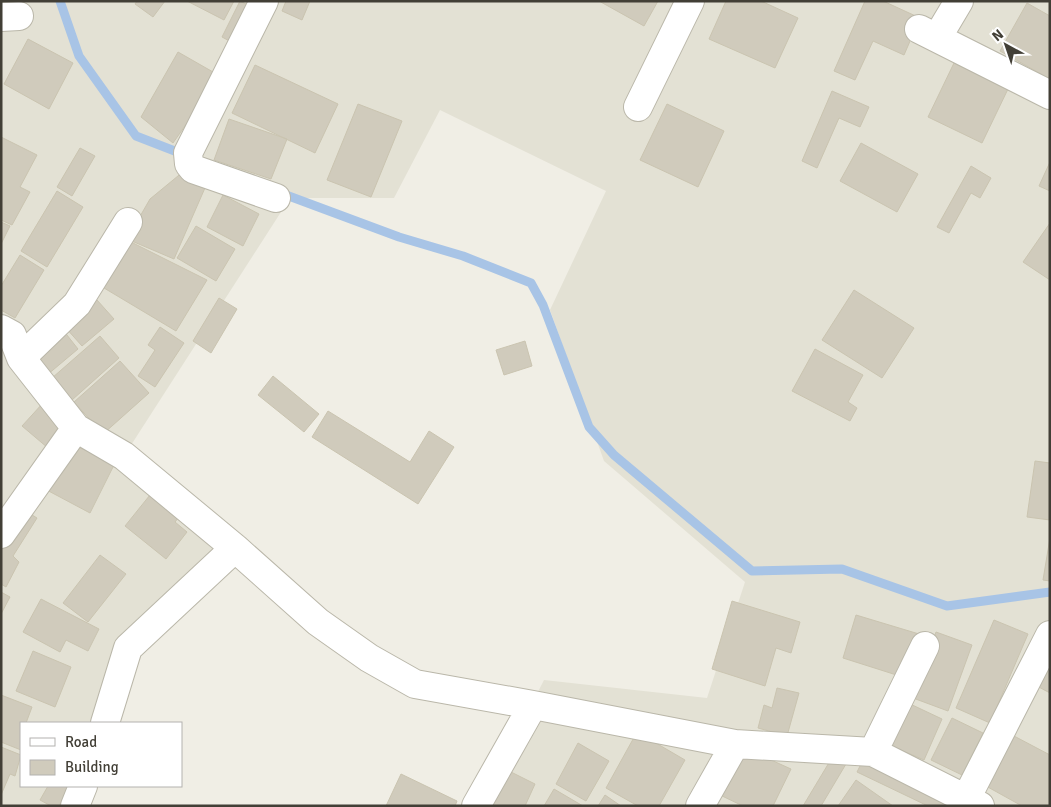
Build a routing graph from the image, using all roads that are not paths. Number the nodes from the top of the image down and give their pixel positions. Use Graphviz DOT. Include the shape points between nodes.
graph roads {
  1 [pos="264,1"];
  2 [pos="690,1"];
  3 [pos="959,1"];
  4 [pos="1050,95"];
  5 [pos="638,107"];
  6 [pos="276,198"];
  7 [pos="128,222"];
  8 [pos="1,329"];
  9 [pos="21,358"];
  10 [pos="76,428"];
  11 [pos="1,534"];
  12 [pos="235,548"];
  13 [pos="1050,635"];
  14 [pos="925,646"];
  15 [pos="533,705"];
  16 [pos="105,722"];
  17 [pos="735,744"];
  18 [pos="873,752"];
  19 [pos="83,787"];
  20 [pos="973,803"];
  21 [pos="75,806"];
  22 [pos="476,806"];
  23 [pos="700,806"];
  1 -- 6 [label="street" via="188,153 193,169"];
  2 -- 5 [label="street"];
  3 -- 4 [label="street" via="928,33"];
  7 -- 9 [label="street" via="77,304"];
  8 -- 9 [label="street" via="12,335"];
  9 -- 10 [label="street"];
  10 -- 11 [label="street"];
  10 -- 12 [label="street" via="124,456"];
  12 -- 15 [label="street" via="318,622 415,684"];
  12 -- 16 [label="street" via="128,648"];
  13 -- 20 [label="street"];
  14 -- 18 [label="street"];
  15 -- 17 [label="street"];
  15 -- 22 [label="street"];
  17 -- 18 [label="street"];
  17 -- 23 [label="street"];
  18 -- 20 [label="street"];
  19 -- 21 [label="street"];
}
